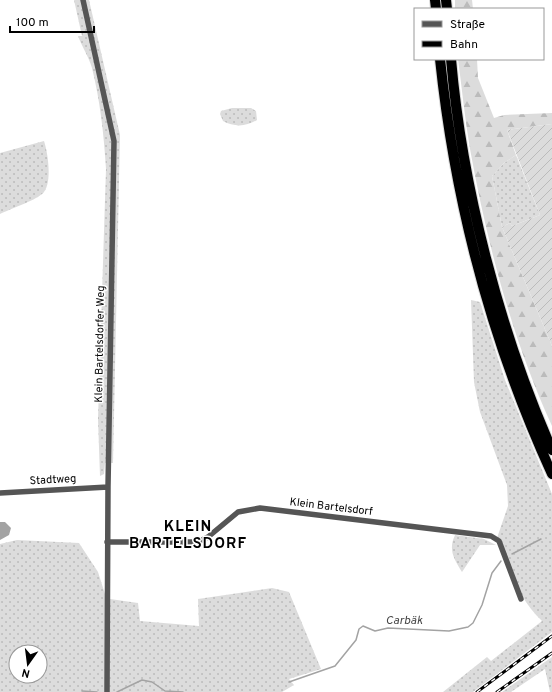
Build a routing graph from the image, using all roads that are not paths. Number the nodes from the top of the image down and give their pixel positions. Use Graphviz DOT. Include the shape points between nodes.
graph roads {
  1 [pos="83,0"];
  2 [pos="440,60"];
  3 [pos="451,60"];
  4 [pos="552,450"];
  5 [pos="552,474"];
  6 [pos="108,487"];
  7 [pos="0,493"];
  8 [pos="107,542"];
  9 [pos="521,599"];
  10 [pos="107,692"];
  1 -- 6 [label="street, Klein Bartelsdorfer Weg" via="114,142"];
  2 -- 5 [label="highway" via="457,176 477,262 509,369"];
  3 -- 4 [label="highway" via="467,166 485,251 519,365"];
  6 -- 7 [label="street, Stadtweg"];
  6 -- 8 [label="street, Klein Bartelsdorfer Weg"];
  8 -- 9 [label="street, Klein Bartelsdorf" via="198,542 238,512 260,508 491,536 498,541"];
  8 -- 10 [label="street, Klein Bartelsdorfer Weg"];
}
